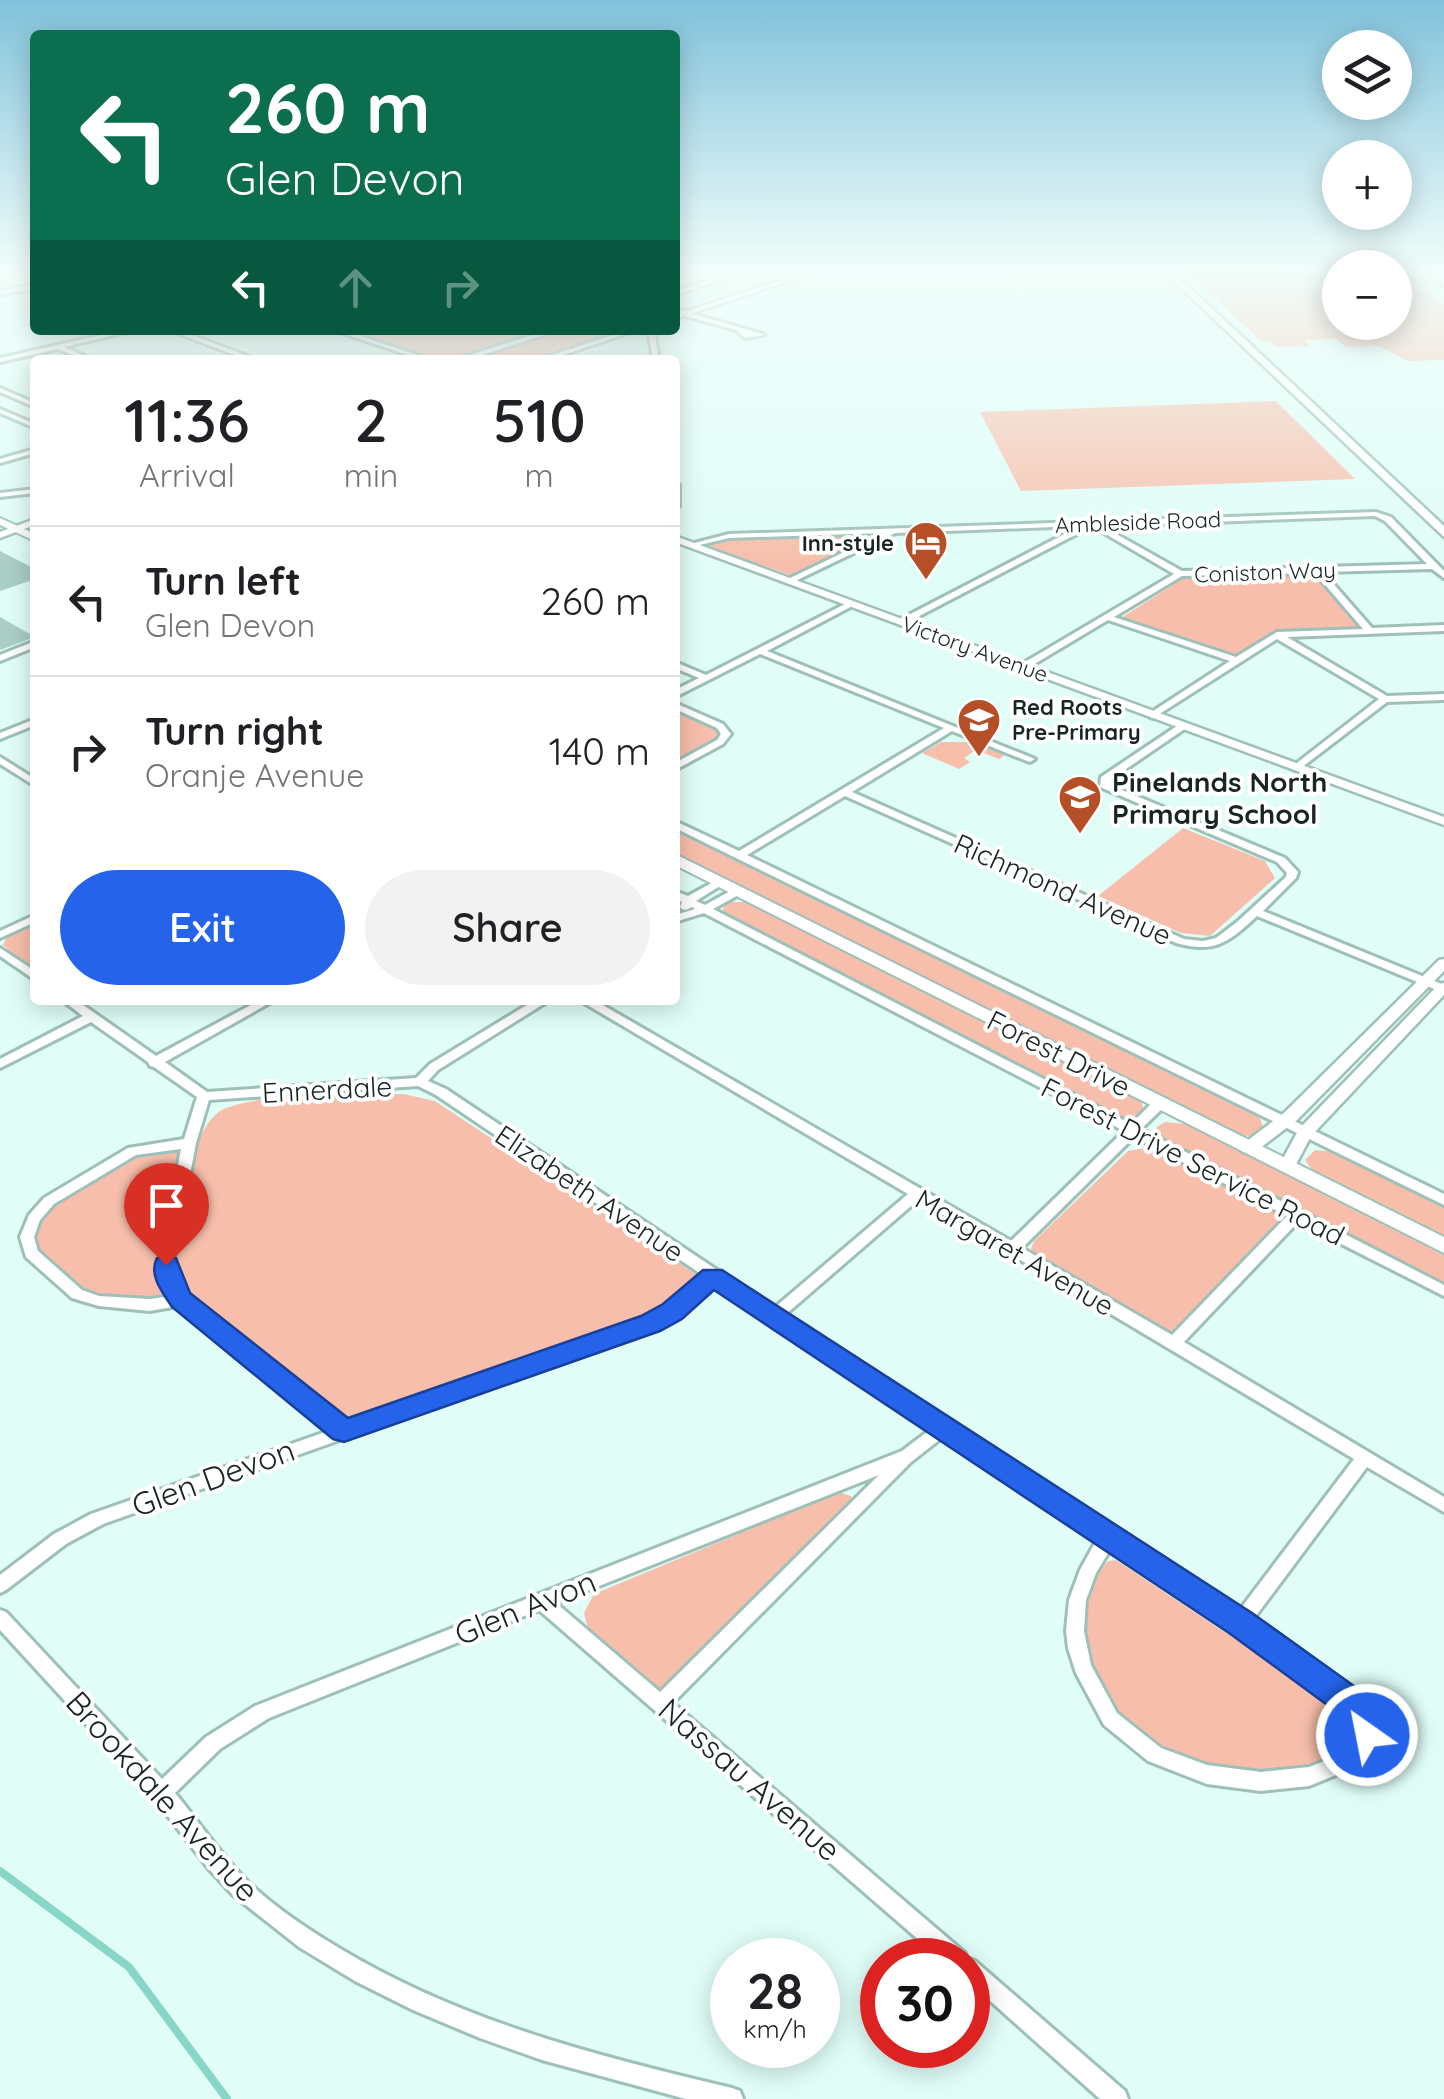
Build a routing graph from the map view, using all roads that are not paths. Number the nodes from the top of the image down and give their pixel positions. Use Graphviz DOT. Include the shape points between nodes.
graph roads {
  1 [pos="1268,367"];
  2 [pos="1276,375"];
  3 [pos="0,390"];
  4 [pos="30,403"];
  5 [pos="0,411"];
  6 [pos="30,424"];
  7 [pos="30,452"];
  8 [pos="0,461"];
  9 [pos="30,492"];
  10 [pos="0,495"];
  11 [pos="30,516"];
  12 [pos="30,523"];
  13 [pos="1092,523"];
  14 [pos="4,527"];
  15 [pos="894,530"];
  16 [pos="1444,533"];
  17 [pos="30,536"];
  18 [pos="680,541"];
  19 [pos="692,545"];
  20 [pos="1444,550"];
  21 [pos="1434,566"];
  22 [pos="1318,571"];
  23 [pos="1180,574"];
  24 [pos="1444,576"];
  25 [pos="791,582"];
  26 [pos="852,604"];
  27 [pos="1107,617"];
  28 [pos="902,622"];
  29 [pos="1444,628"];
  30 [pos="1370,630"];
  31 [pos="1277,635"];
  32 [pos="30,646"];
  33 [pos="759,651"];
  34 [pos="0,658"];
  35 [pos="1235,660"];
  36 [pos="680,667"];
  37 [pos="1022,667"];
  38 [pos="706,678"];
  39 [pos="680,691"];
  40 [pos="1444,697"];
  41 [pos="1385,700"];
  42 [pos="680,708"];
  43 [pos="1154,714"];
  44 [pos="30,724"];
  45 [pos="1183,726"];
  46 [pos="951,728"];
  47 [pos="0,736"];
  48 [pos="1030,759"];
  49 [pos="0,760"];
  50 [pos="680,765"];
  51 [pos="1298,768"];
  52 [pos="30,780"];
  53 [pos="846,792"];
  54 [pos="1444,821"];
  55 [pos="680,827"];
  56 [pos="738,856"];
  57 [pos="680,862"];
  58 [pos="719,882"];
  59 [pos="738,891"];
  60 [pos="680,907"];
  61 [pos="706,909"];
  62 [pos="1254,911"];
  63 [pos="30,920"];
  64 [pos="0,935"];
  65 [pos="0,951"];
  66 [pos="1444,963"];
  67 [pos="30,972"];
  68 [pos="1426,982"];
  69 [pos="1444,988"];
  70 [pos="75,1005"];
  71 [pos="260,1005"];
  72 [pos="536,1005"];
  73 [pos="593,1005"];
  74 [pos="91,1017"];
  75 [pos="154,1062"];
  76 [pos="0,1064"];
  77 [pos="420,1082"];
  78 [pos="204,1096"];
  79 [pos="1160,1103"];
  80 [pos="1284,1122"];
  81 [pos="1135,1132"];
  82 [pos="1305,1133"];
  83 [pos="189,1143"];
  84 [pos="1248,1148"];
  85 [pos="1286,1166"];
  86 [pos="916,1195"];
  87 [pos="1444,1200"];
  88 [pos="1296,1216"];
  89 [pos="1444,1246"];
  90 [pos="1011,1250"];
  91 [pos="713,1276"];
  92 [pos="1444,1291"];
  93 [pos="181,1300"];
  94 [pos="776,1315"];
  95 [pos="1174,1343"];
  96 [pos="942,1429"];
  97 [pos="344,1431"];
  98 [pos="908,1456"];
  99 [pos="1364,1459"];
  100 [pos="1444,1506"];
  101 [pos="1107,1539"];
  102 [pos="0,1585"];
  103 [pos="541,1601"];
  104 [pos="0,1618"];
  105 [pos="1240,1623"];
  106 [pos="662,1702"];
  107 [pos="162,1792"];
  108 [pos="933,1938"];
  109 [pos="990,1987"];
  110 [pos="732,2099"];
  111 [pos="1117,2099"];
  1 -- 2 [label="main road"];
  2 -- 16 [label="main road"];
  2 -- 20 [label="main road"];
  3 -- 4 [label="street"];
  5 -- 6 [label="street"];
  7 -- 8 [label="street"];
  9 -- 10 [label="street"];
  11 -- 14 [label="street"];
  12 -- 14 [label="street"];
  13 -- 15 [label="street, Ambleside Road"];
  13 -- 21 [label="street, Ambleside Road" via="1383,516"];
  13 -- 23 [label="street"];
  13 -- 28 [label="street"];
  14 -- 17 [label="main road"];
  15 -- 19 [label="street, Ambleside Road" via="718,536"];
  15 -- 25 [label="street, Ambleside Road"];
  18 -- 19 [label="street, Victory Avenue"];
  19 -- 25 [label="street, Victory Avenue"];
  21 -- 22 [label="street, Coniston Way"];
  21 -- 24 [label="street"];
  22 -- 23 [label="street, Coniston Way"];
  22 -- 30 [label="street"];
  23 -- 27 [label="street, Coniston Way"];
  25 -- 26 [label="street, Victory Avenue"];
  26 -- 28 [label="street, Victory Avenue"];
  26 -- 33 [label="street"];
  27 -- 35 [label="street"];
  27 -- 37 [label="street, Coniston Way"];
  28 -- 37 [label="street, Victory Avenue"];
  29 -- 30 [label="street"];
  30 -- 31 [label="street"];
  31 -- 35 [label="street"];
  31 -- 41 [label="street"];
  32 -- 34 [label="street"];
  33 -- 38 [label="street"];
  33 -- 46 [label="street"];
  35 -- 43 [label="street"];
  36 -- 38 [label="street"];
  37 -- 43 [label="street, Victory Avenue"];
  38 -- 39 [label="street"];
  40 -- 41 [label="street"];
  41 -- 51 [label="street"];
  42 -- 50 [label="street" via="726,734"];
  43 -- 45 [label="street, Victory Avenue"];
  44 -- 47 [label="street"];
  45 -- 51 [label="street, Victory Avenue"];
  45 -- 62 [label="street, Richmond Avenue" via="1105,780 1105,787 1289,866 1292,878"];
  46 -- 48 [label="street"];
  46 -- 53 [label="street"];
  49 -- 52 [label="street"];
  51 -- 54 [label="street, Victory Avenue"];
  53 -- 56 [label="street"];
  53 -- 62 [label="street, Richmond Avenue" via="1180,941 1218,941"];
  55 -- 56 [label="street"];
  56 -- 80 [label="street"];
  57 -- 58 [label="main road, Forest Drive"];
  58 -- 59 [label="main road, Forest Drive"];
  58 -- 60 [label="street"];
  59 -- 61 [label="street"];
  59 -- 79 [label="main road, Forest Drive"];
  60 -- 61 [label="street, Forest Drive Service Road"];
  61 -- 81 [label="street, Forest Drive Service Road"];
  62 -- 68 [label="street"];
  63 -- 64 [label="street"];
  65 -- 67 [label="street"];
  66 -- 68 [label="street"];
  68 -- 69 [label="street"];
  68 -- 80 [label="street"];
  69 -- 82 [label="street"];
  70 -- 74 [label="street"];
  71 -- 75 [label="street"];
  72 -- 77 [label="street, Ennerdale"];
  73 -- 86 [label="street, Margaret Avenue"];
  74 -- 75 [label="street"];
  74 -- 76 [label="street"];
  75 -- 78 [label="street"];
  77 -- 78 [label="street, Ennerdale"];
  77 -- 91 [label="street, Elizabeth Avenue"];
  78 -- 83 [label="street"];
  79 -- 81 [label="street"];
  79 -- 84 [label="main road, Forest Drive"];
  80 -- 82 [label="street"];
  80 -- 84 [label="street"];
  81 -- 88 [label="street, Forest Drive Service Road"];
  81 -- 90 [label="street"];
  82 -- 85 [label="street"];
  82 -- 87 [label="street"];
  83 -- 93 [label="street" via="166,1265"];
  83 -- 93 [label="street" via="134,1151 49,1201 28,1237 31,1252 77,1294 150,1305"];
  84 -- 85 [label="main road, Forest Drive"];
  85 -- 89 [label="main road, Forest Drive"];
  86 -- 90 [label="street, Margaret Avenue"];
  86 -- 94 [label="street"];
  88 -- 92 [label="street, Forest Drive Service Road"];
  88 -- 95 [label="street"];
  90 -- 95 [label="street, Margaret Avenue"];
  91 -- 94 [label="street, Elizabeth Avenue"];
  91 -- 97 [label="street, Glen Devon" via="650,1324"];
  93 -- 97 [label="street"];
  94 -- 96 [label="street, Elizabeth Avenue"];
  95 -- 99 [label="street, Margaret Avenue"];
  96 -- 98 [label="street, Glen Avon"];
  96 -- 101 [label="street, Elizabeth Avenue"];
  97 -- 102 [label="street, Glen Devon" via="76,1528"];
  98 -- 103 [label="street, Glen Avon"];
  98 -- 106 [label="street, Glen Avon"];
  99 -- 100 [label="street, Margaret Avenue"];
  99 -- 105 [label="street"];
  101 -- 105 [label="street, Elizabeth Avenue"];
  101 -- 105 [label="street, Elizabeth Avenue" via="1083,1576 1074,1608 1075,1644 1088,1686 1111,1722 1146,1752 1189,1770 1287,1783 1335,1769 1367,1735 1365,1720"];
  103 -- 106 [label="street, Nassau Avenue"];
  103 -- 107 [label="street, Glen Avon" via="262,1712 213,1743"];
  104 -- 107 [label="street, Brookdale Avenue"];
  106 -- 108 [label="street, Nassau Avenue"];
  107 -- 110 [label="street, Brookdale Avenue" via="250,1898 346,1966 518,2042 588,2066"];
  109 -- 111 [label="street"];
}
